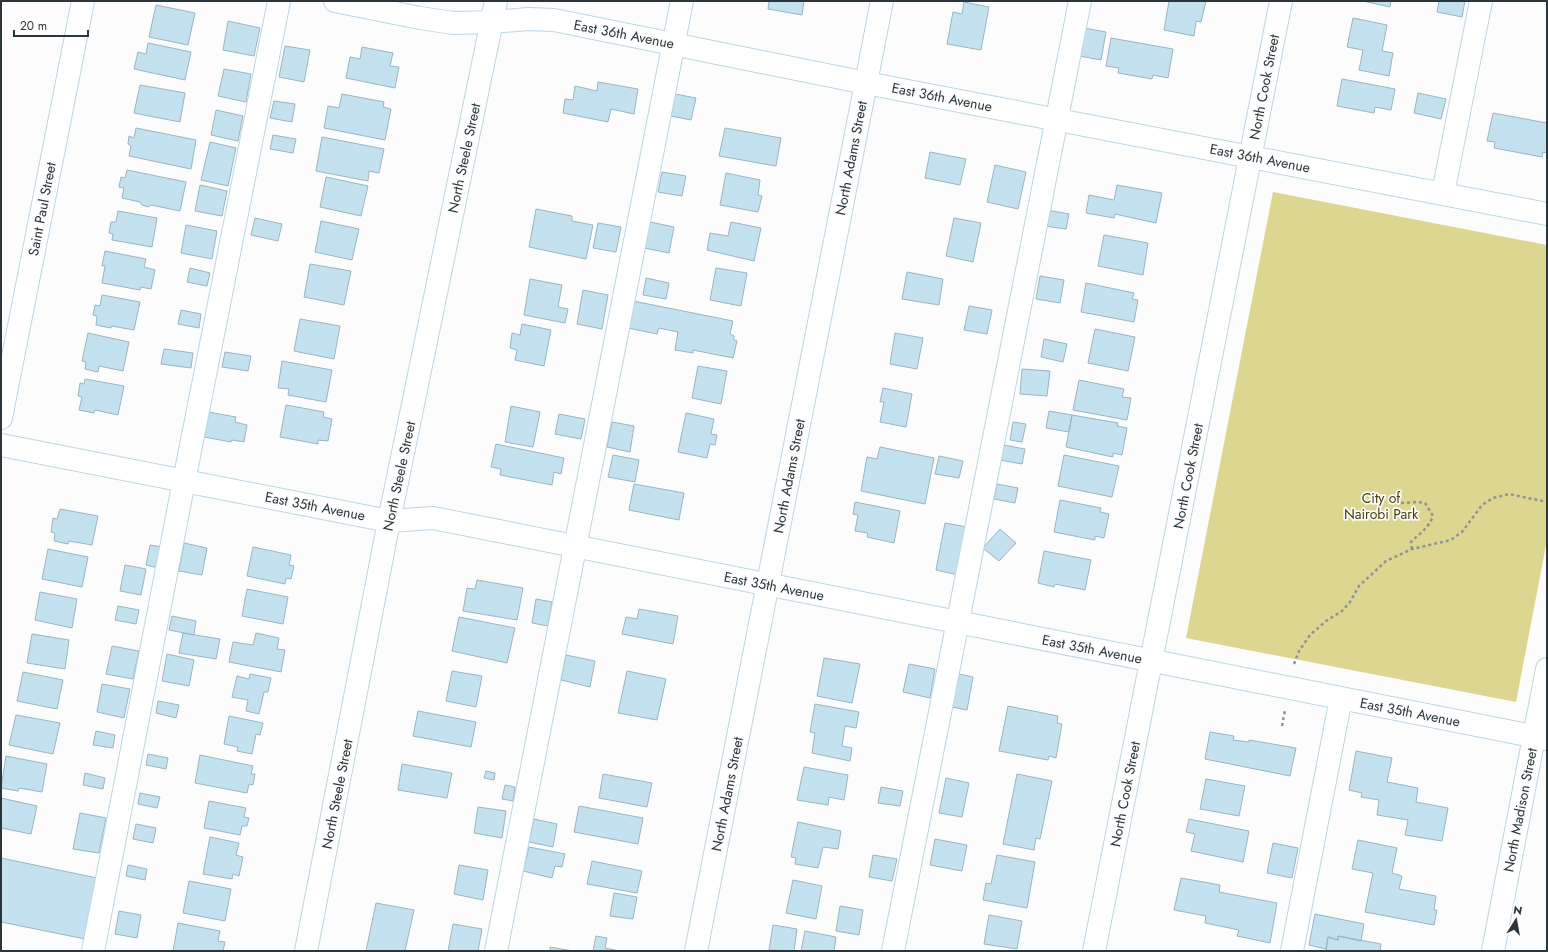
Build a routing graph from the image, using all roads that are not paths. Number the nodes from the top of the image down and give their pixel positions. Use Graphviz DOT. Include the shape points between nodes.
graph roads {
  1 [pos="83,1"];
  2 [pos="279,1"];
  3 [pos="335,1"];
  4 [pos="496,1"];
  5 [pos="682,1"];
  6 [pos="882,1"];
  7 [pos="1080,1"];
  8 [pos="1281,1"];
  9 [pos="1481,1"];
  10 [pos="492,22"];
  11 [pos="673,44"];
  12 [pos="866,83"];
  13 [pos="1056,120"];
  14 [pos="1251,156"];
  15 [pos="1443,193"];
  16 [pos="1547,214"];
  17 [pos="1,418"];
  18 [pos="1,445"];
  19 [pos="184,481"];
  20 [pos="389,521"];
  21 [pos="575,546"];
  22 [pos="768,585"];
  23 [pos="958,622"];
  24 [pos="1151,661"];
  25 [pos="1547,669"];
  26 [pos="1342,698"];
  27 [pos="1540,738"];
  28 [pos="93,951"];
  29 [pos="306,951"];
  30 [pos="496,951"];
  31 [pos="696,951"];
  32 [pos="893,951"];
  33 [pos="1094,951"];
  34 [pos="1292,951"];
  35 [pos="1492,951"];
  1 -- 17 [label="street, Saint Paul Street"];
  2 -- 19 [label="street"];
  3 -- 10 [label="street, East 36th Avenue" via="453,23"];
  4 -- 10 [label="street, North Steele Street"];
  5 -- 11 [label="street"];
  6 -- 12 [label="street, North Adams Street"];
  7 -- 13 [label="street"];
  8 -- 14 [label="street, North Cook Street"];
  9 -- 15 [label="street"];
  10 -- 11 [label="street, East 36th Avenue" via="554,20"];
  10 -- 20 [label="street, North Steele Street"];
  11 -- 12 [label="street, East 36th Avenue"];
  11 -- 21 [label="street"];
  12 -- 13 [label="street, East 36th Avenue"];
  12 -- 22 [label="street, North Adams Street"];
  13 -- 14 [label="street, East 36th Avenue"];
  13 -- 23 [label="street"];
  14 -- 15 [label="street, East 36th Avenue"];
  14 -- 24 [label="street, North Cook Street"];
  15 -- 16 [label="street, East 36th Avenue"];
  18 -- 19 [label="street, East 35th Avenue"];
  19 -- 20 [label="street, East 35th Avenue"];
  19 -- 28 [label="street"];
  20 -- 21 [label="street, East 35th Avenue" via="433,518"];
  20 -- 29 [label="street, North Steele Street"];
  21 -- 22 [label="street, East 35th Avenue"];
  21 -- 30 [label="street"];
  22 -- 23 [label="street, East 35th Avenue"];
  22 -- 31 [label="street, North Adams Street"];
  23 -- 24 [label="street, East 35th Avenue"];
  23 -- 32 [label="street"];
  24 -- 26 [label="street, East 35th Avenue"];
  24 -- 33 [label="street, North Cook Street"];
  25 -- 27 [label="street, North Madison Street"];
  26 -- 27 [label="street, East 35th Avenue"];
  26 -- 34 [label="street"];
  27 -- 35 [label="street, North Madison Street"];
}
